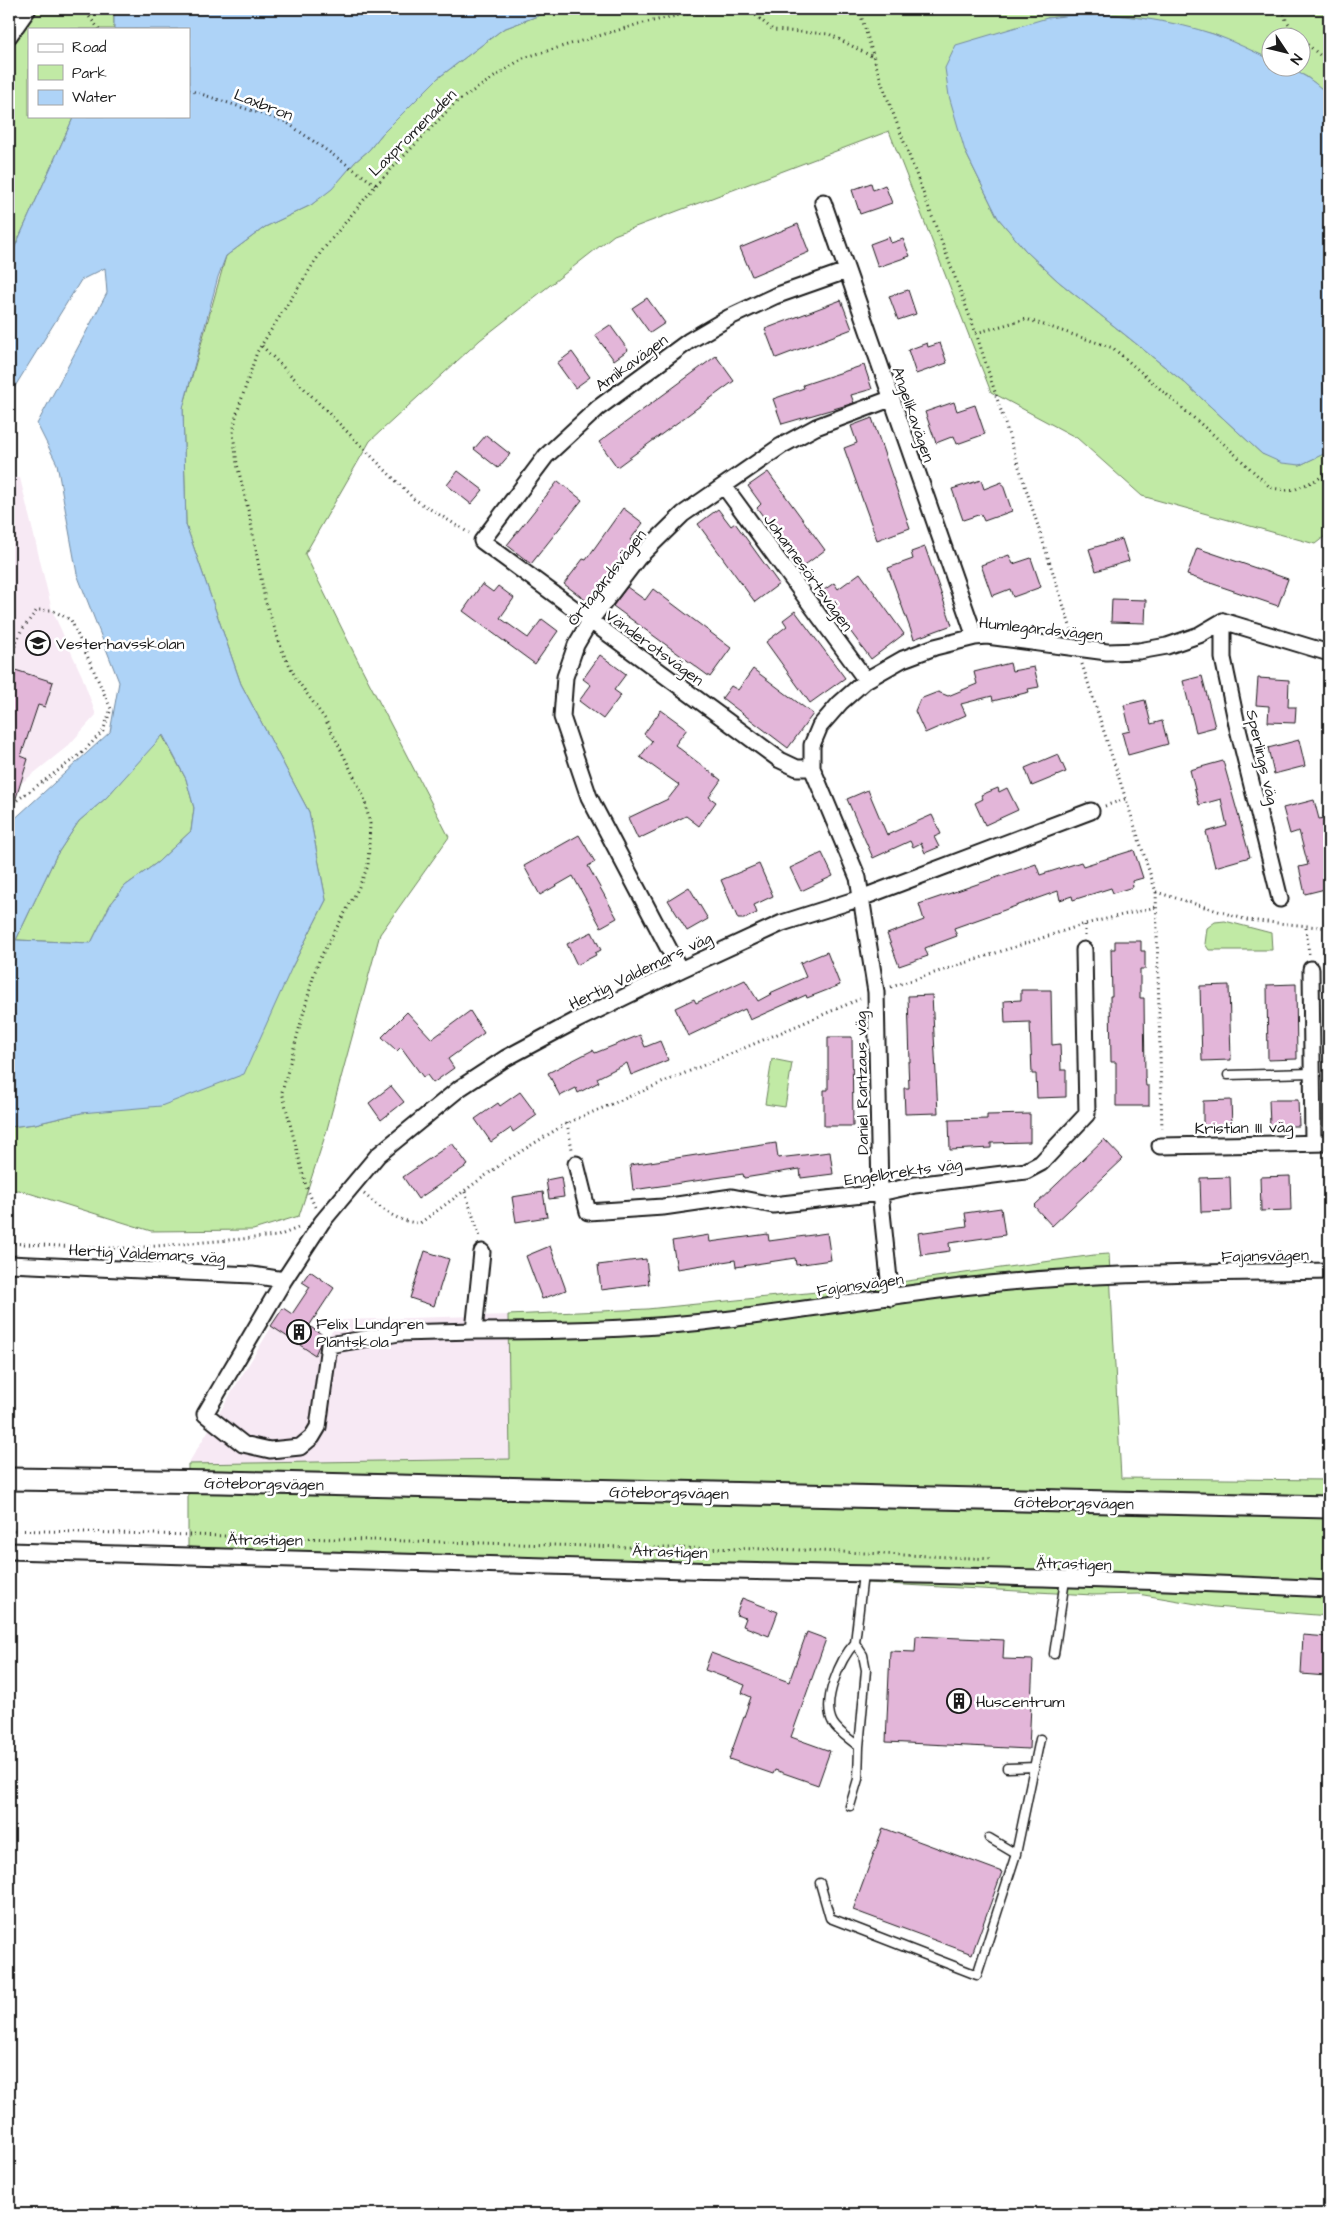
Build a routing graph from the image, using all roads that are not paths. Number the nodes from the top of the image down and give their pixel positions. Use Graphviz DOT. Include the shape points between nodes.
graph roads {
  1 [pos="28,9"];
  2 [pos="9,36"];
  3 [pos="823,202"];
  4 [pos="846,271"];
  5 [pos="890,399"];
  6 [pos="724,486"];
  7 [pos="482,541"];
  8 [pos="1224,621"];
  9 [pos="590,622"];
  10 [pos="975,637"];
  11 [pos="1329,653"];
  12 [pos="866,680"];
  13 [pos="812,768"];
  14 [pos="1091,811"];
  15 [pos="861,898"];
  16 [pos="1280,899"];
  17 [pos="1084,950"];
  18 [pos="1311,969"];
  19 [pos="680,970"];
  20 [pos="1312,1073"];
  21 [pos="1228,1075"];
  22 [pos="1314,1143"];
  23 [pos="1329,1143"];
  24 [pos="1160,1146"];
  25 [pos="576,1164"];
  26 [pos="880,1193"];
  27 [pos="482,1252"];
  28 [pos="9,1264"];
  29 [pos="1329,1271"];
  30 [pos="284,1280"];
  31 [pos="891,1298"];
  32 [pos="474,1331"];
  33 [pos="205,1414"];
  34 [pos="9,1479"];
  35 [pos="1329,1507"];
  36 [pos="9,1551"];
  37 [pos="863,1574"];
  38 [pos="1065,1580"];
  39 [pos="1329,1589"];
  40 [pos="855,1643"];
  41 [pos="1054,1654"];
  42 [pos="1040,1739"];
  43 [pos="859,1747"];
  44 [pos="1035,1767"];
  45 [pos="1007,1768"];
  46 [pos="850,1806"];
  47 [pos="989,1838"];
  48 [pos="1016,1854"];
  49 [pos="820,1883"];
  1 -- 2 [label="street"];
  3 -- 4 [label="street, Angelikavägen"];
  4 -- 5 [label="street, Angelikavägen"];
  4 -- 7 [label="street, Amikavägen" via="775,296 730,317 689,342 598,408 546,456"];
  5 -- 6 [label="street, Örtagårdsvägen" via="816,427 781,446"];
  5 -- 10 [label="street, Angelikavägen"];
  6 -- 9 [label="street, Örtagårdsvägen" via="660,534"];
  6 -- 12 [label="street, Johannesörtsvägen"];
  7 -- 9 [label="street, Vänderotsvägen"];
  8 -- 10 [label="street, Humlegårdsvägen" via="1199,635 1139,651 1107,652"];
  8 -- 11 [label="street"];
  8 -- 16 [label="street, Sperlings väg" via="1223,658"];
  9 -- 13 [label="street, Vänderotsvägen" via="780,760 797,768"];
  9 -- 19 [label="street, Örtagårdsvägen" via="576,645 565,677 562,717 589,797"];
  10 -- 12 [label="street, Humlegårdsvägen" via="935,646"];
  12 -- 13 [label="street, Humlegårdsvägen" via="820,726 812,745"];
  13 -- 15 [label="street, Humlegårdsvägen" via="858,878"];
  14 -- 15 [label="street, Hertig Valdemars väg"];
  15 -- 19 [label="street, Hertig Valdemars väg" via="782,923"];
  15 -- 26 [label="street, Daniel Rantzaus väg" via="876,992"];
  17 -- 26 [label="street, Engelbrekts väg" via="1087,1114 1026,1172 915,1185"];
  18 -- 20 [label="street"];
  19 -- 30 [label="street, Hertig Valdemars väg" via="578,1020 460,1088 378,1155 322,1222"];
  20 -- 21 [label="lane"];
  20 -- 22 [label="street"];
  22 -- 23 [label="street, Kristian III väg"];
  22 -- 24 [label="street, Kristian III väg"];
  25 -- 26 [label="street, Engelbrekts väg" via="588,1212 663,1208 732,1197 773,1204"];
  26 -- 31 [label="street, Daniel Rantzaus väg"];
  27 -- 32 [label="street"];
  28 -- 30 [label="street, Hertig Valdemars väg" via="252,1275"];
  29 -- 31 [label="street, Fajansvägen" via="1062,1278 988,1284"];
  30 -- 33 [label="street, Hertig Valdemars väg"];
  31 -- 32 [label="street, Fajansvägen" via="701,1322 599,1330"];
  32 -- 33 [label="street, Fajansvägen" via="399,1333 329,1345 318,1427 300,1447 270,1450 242,1444"];
  34 -- 35 [label="main road, Göteborgsvägen"];
  36 -- 37 [label="street, Ätrastigen"];
  37 -- 38 [label="street, Ätrastigen"];
  37 -- 40 [label="lane"];
  38 -- 39 [label="street, Ätrastigen"];
  38 -- 41 [label="lane"];
  40 -- 43 [label="lane" via="866,1670"];
  40 -- 43 [label="lane" via="845,1653 828,1709 839,1730"];
  42 -- 44 [label="lane"];
  43 -- 46 [label="lane" via="858,1779"];
  44 -- 45 [label="lane"];
  44 -- 48 [label="lane"];
  47 -- 48 [label="lane"];
  48 -- 49 [label="lane" via="977,1975 830,1918"];
}
